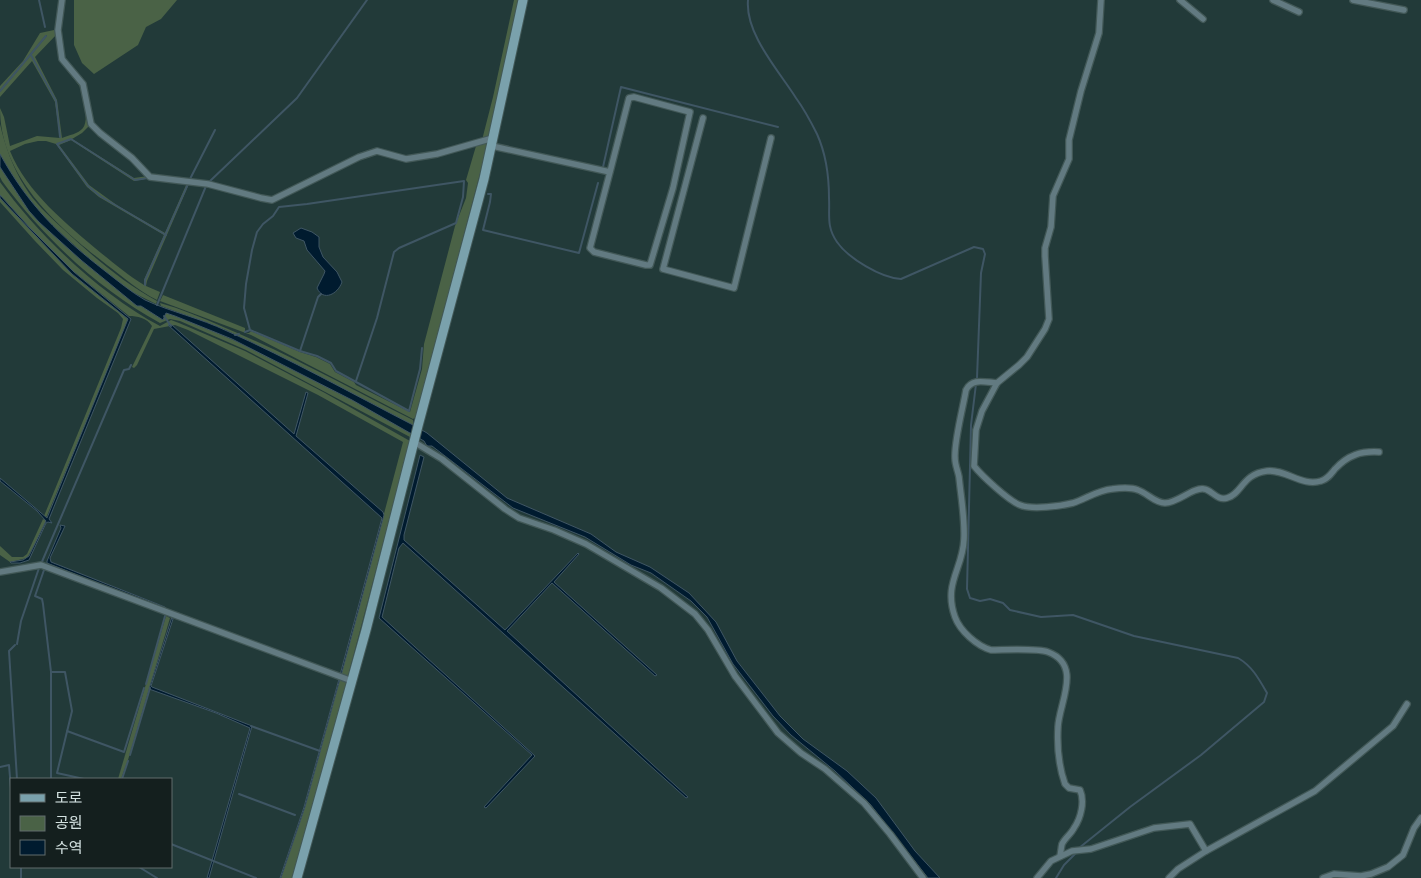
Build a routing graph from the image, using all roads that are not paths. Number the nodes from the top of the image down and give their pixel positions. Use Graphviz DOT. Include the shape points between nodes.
graph roads {
  1 [pos="62,0"];
  2 [pos="523,0"];
  3 [pos="1101,0"];
  4 [pos="1180,0"];
  5 [pos="1273,0"];
  6 [pos="1353,0"];
  7 [pos="1404,10"];
  8 [pos="1299,12"];
  9 [pos="1203,18"];
  10 [pos="703,118"];
  11 [pos="686,133"];
  12 [pos="698,137"];
  13 [pos="771,138"];
  14 [pos="493,142"];
  15 [pos="610,172"];
  16 [pos="673,188"];
  17 [pos="684,190"];
  18 [pos="658,242"];
  19 [pos="670,245"];
  20 [pos="996,383"];
  21 [pos="415,440"];
  22 [pos="1379,452"];
  23 [pos="0,572"];
  24 [pos="352,681"];
  25 [pos="1407,704"];
  26 [pos="1421,818"];
  27 [pos="1206,851"];
  28 [pos="1060,856"];
  29 [pos="297,878"];
  30 [pos="923,878"];
  31 [pos="1037,878"];
  32 [pos="1169,878"];
  33 [pos="1323,878"];
  1 -- 14 [label="street" via="58,30 62,59 83,84 91,124 150,177 208,184 272,200 377,151 406,159"];
  2 -- 14 [label="main road"];
  3 -- 20 [label="street" via="1099,33 1069,140 1069,159 1053,196 1052,222 1045,248 1049,319 1027,357"];
  4 -- 9 [label="street"];
  5 -- 8 [label="street"];
  6 -- 7 [label="street"];
  10 -- 12 [label="street"];
  11 -- 12 [label="street"];
  11 -- 15 [label="street" via="690,112 629,98"];
  11 -- 16 [label="street"];
  12 -- 17 [label="street"];
  13 -- 19 [label="street" via="734,288 664,270"];
  14 -- 15 [label="street"];
  14 -- 21 [label="main road"];
  15 -- 18 [label="street" via="591,250 650,265"];
  16 -- 17 [label="street"];
  16 -- 18 [label="street"];
  17 -- 19 [label="street"];
  18 -- 19 [label="street"];
  20 -- 22 [label="street" via="977,422 974,466 1021,506 1072,503 1110,488 1137,490 1165,503 1204,489 1226,498 1232,496 1250,475 1259,472 1269,470 1301,480 1321,481 1354,454"];
  20 -- 28 [label="street" via="974,382 966,390 955,458 964,536 952,583 952,602 960,626 984,648 1048,652 1061,660 1065,667 1066,696 1058,727 1058,748 1065,784 1080,790 1082,809 1076,827 1063,842"];
  21 -- 24 [label="main road"];
  21 -- 30 [label="street" via="505,509 586,544 654,583 695,614 735,676 778,733 864,803"];
  23 -- 24 [label="street" via="41,566"];
  24 -- 29 [label="main road"];
  25 -- 27 [label="street" via="1393,726 1315,791"];
  26 -- 33 [label="street" via="1403,855 1388,867 1361,876 1334,874"];
  27 -- 28 [label="street" via="1190,824 1154,828"];
  27 -- 32 [label="street"];
  28 -- 31 [label="street" via="1051,861"];
}
